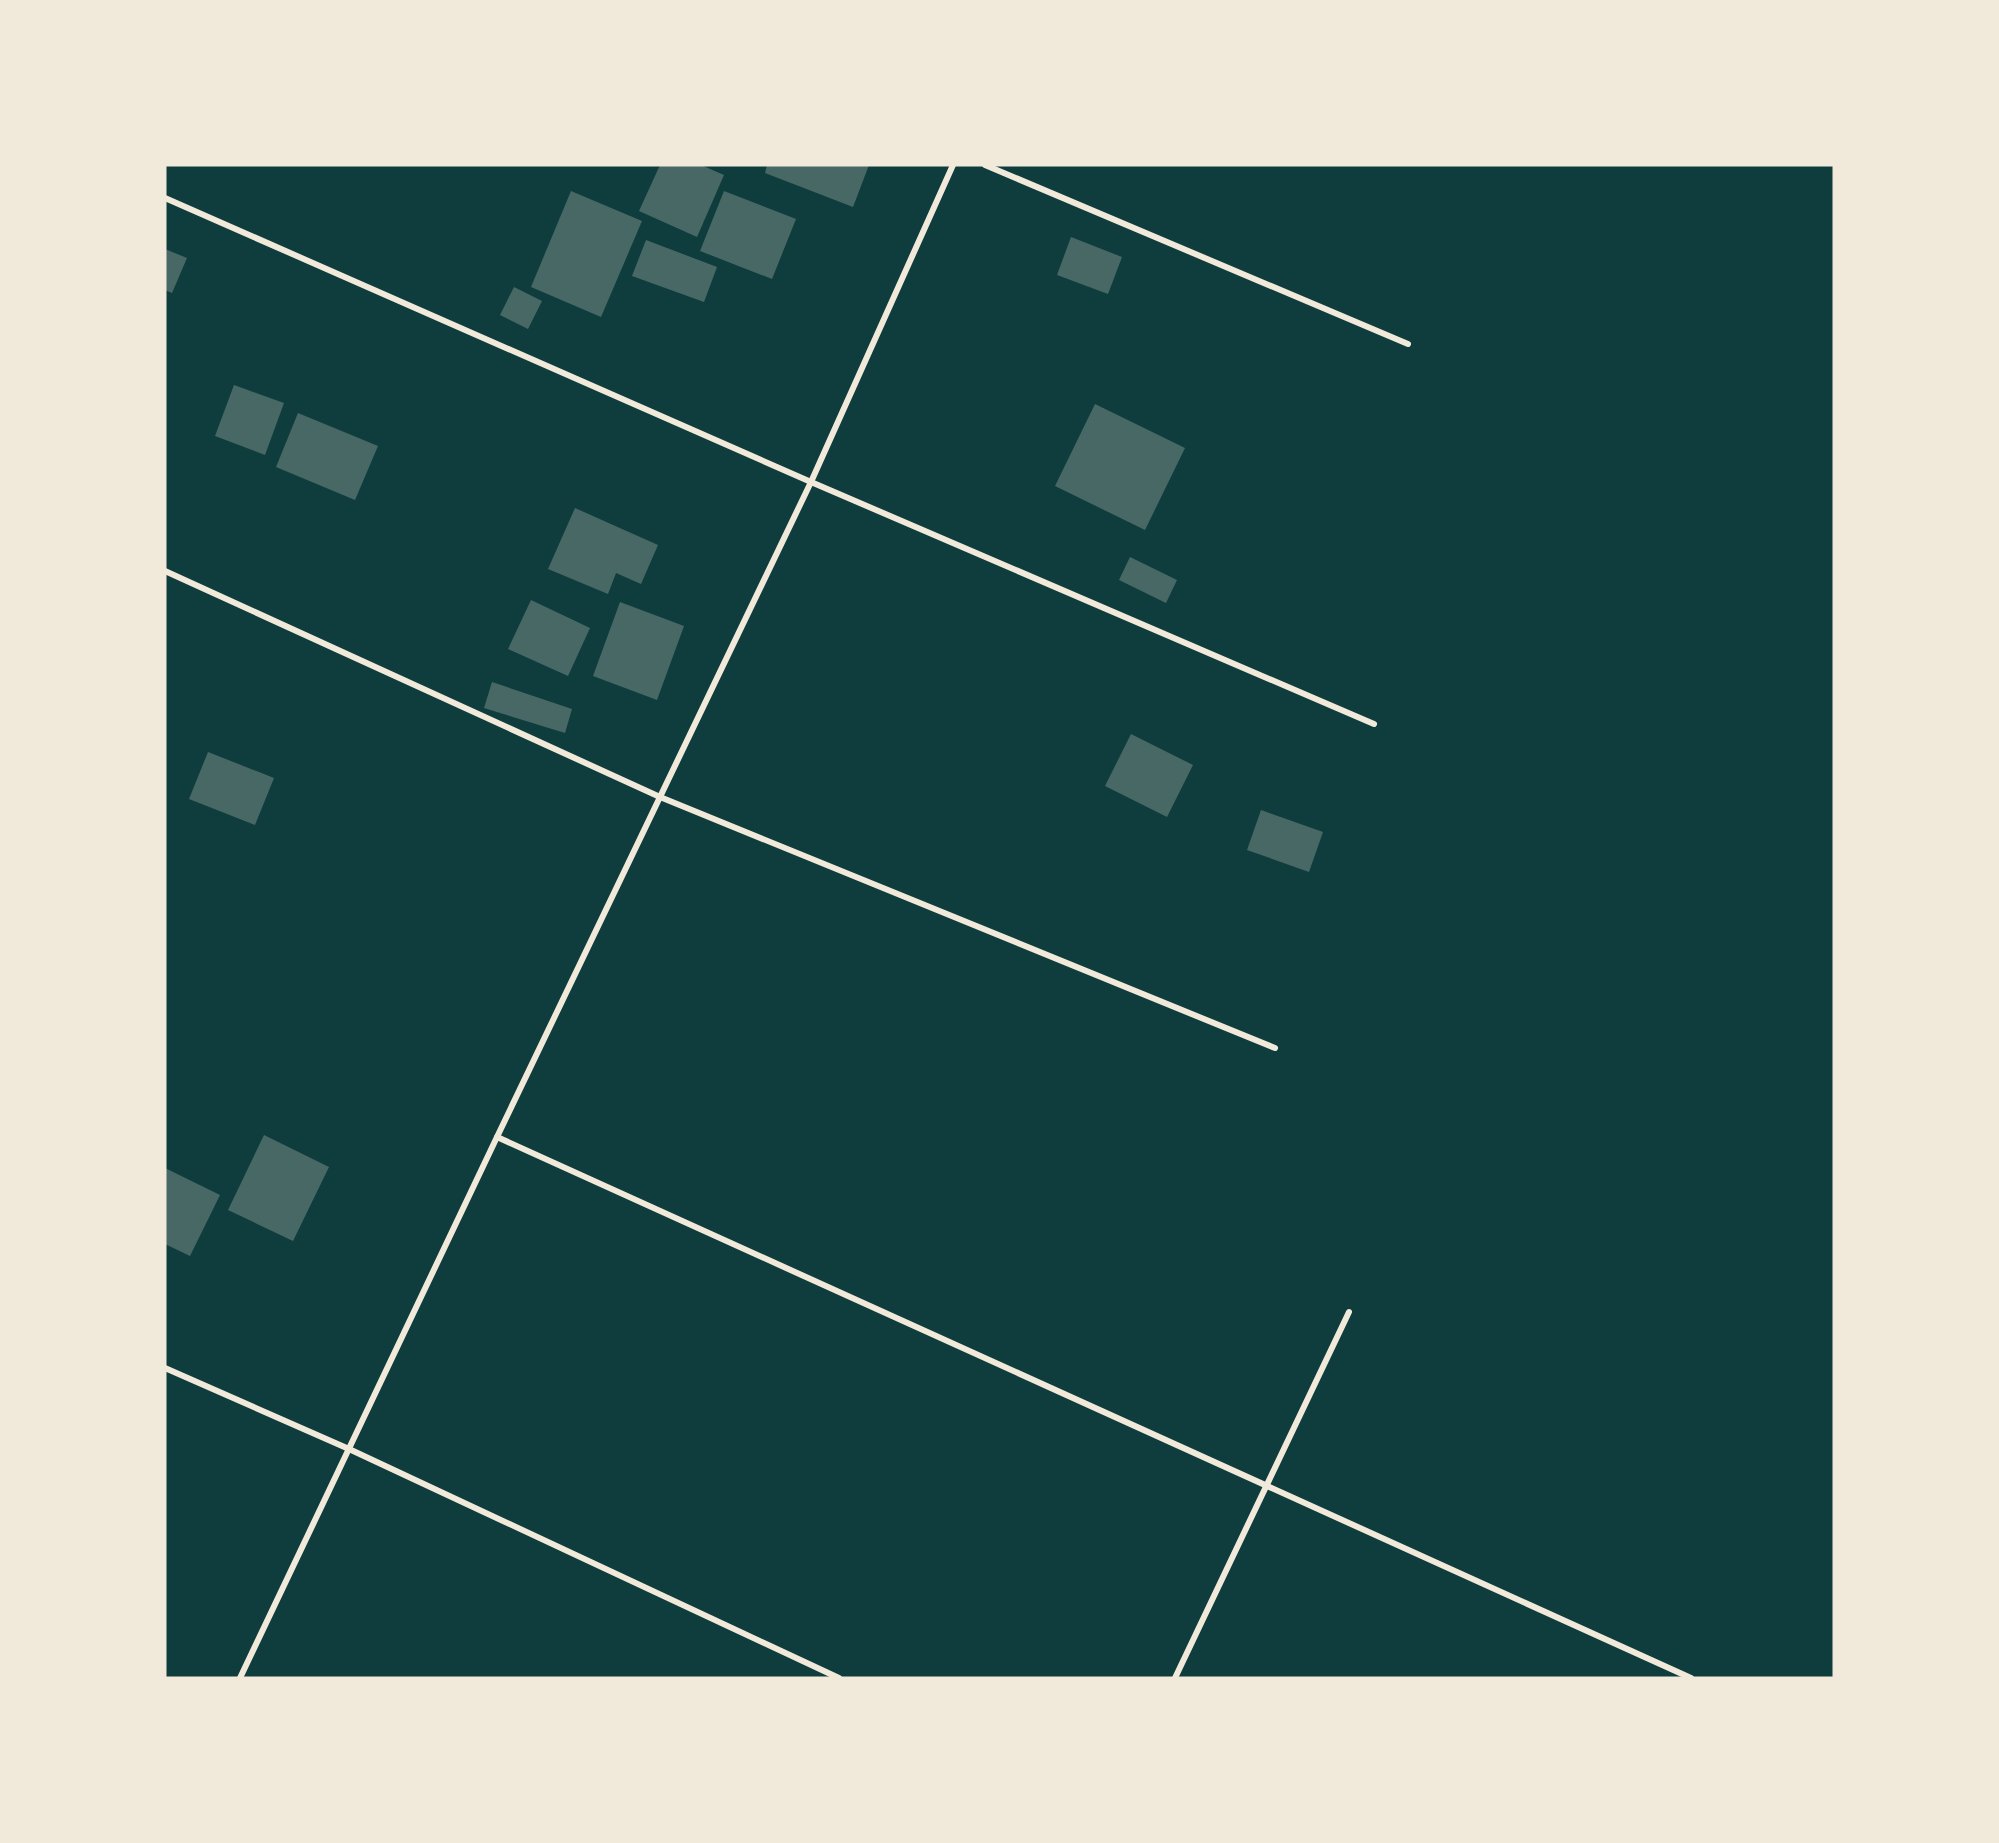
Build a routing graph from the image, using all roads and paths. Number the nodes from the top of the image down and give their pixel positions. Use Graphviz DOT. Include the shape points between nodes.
graph roads {
  1 [pos="953,165"];
  2 [pos="985,165"];
  3 [pos="165,198"];
  4 [pos="1408,344"];
  5 [pos="811,482"];
  6 [pos="165,571"];
  7 [pos="1374,724"];
  8 [pos="660,797"];
  9 [pos="1275,1048"];
  10 [pos="496,1137"];
  11 [pos="1349,1312"];
  12 [pos="165,1368"];
  13 [pos="349,1449"];
  14 [pos="1266,1486"];
  15 [pos="240,1678"];
  16 [pos="839,1678"];
  17 [pos="1175,1678"];
  18 [pos="1690,1678"];
  1 -- 5 [label="street"];
  2 -- 4 [label="street"];
  3 -- 5 [label="street"];
  5 -- 7 [label="street"];
  5 -- 8 [label="street"];
  6 -- 8 [label="street"];
  8 -- 9 [label="street"];
  8 -- 10 [label="street"];
  10 -- 13 [label="street"];
  10 -- 14 [label="street"];
  11 -- 14 [label="street"];
  12 -- 13 [label="street"];
  13 -- 15 [label="street"];
  13 -- 16 [label="street"];
  14 -- 17 [label="street"];
  14 -- 18 [label="street"];
}
